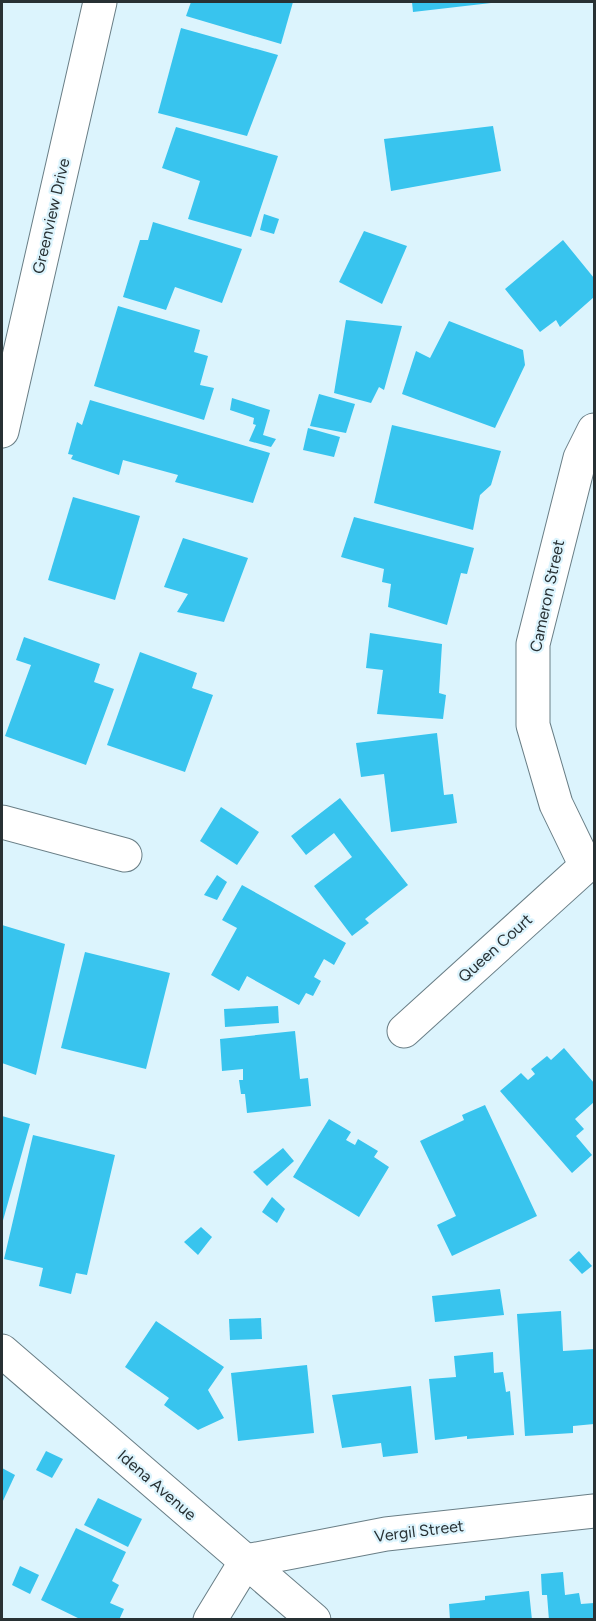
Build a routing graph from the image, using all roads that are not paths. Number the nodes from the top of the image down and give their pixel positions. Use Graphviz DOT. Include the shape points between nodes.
graph roads {
  1 [pos="100,2"];
  2 [pos="594,430"];
  3 [pos="2,431"];
  4 [pos="2,822"];
  5 [pos="125,855"];
  6 [pos="590,868"];
  7 [pos="404,1031"];
  8 [pos="2,1351"];
  9 [pos="594,1512"];
  10 [pos="246,1561"];
  11 [pos="210,1620"];
  12 [pos="314,1620"];
  1 -- 3 [label="street, Greenview Drive"];
  2 -- 6 [label="street, Cameron Street" via="580,458 533,644 533,725 556,804"];
  4 -- 5 [label="street"];
  6 -- 7 [label="street, Queen Court"];
  8 -- 10 [label="street, Idena Avenue"];
  9 -- 10 [label="street, Vergil Street" via="386,1534"];
  10 -- 11 [label="street"];
  10 -- 12 [label="street, Idena Avenue"];
}
